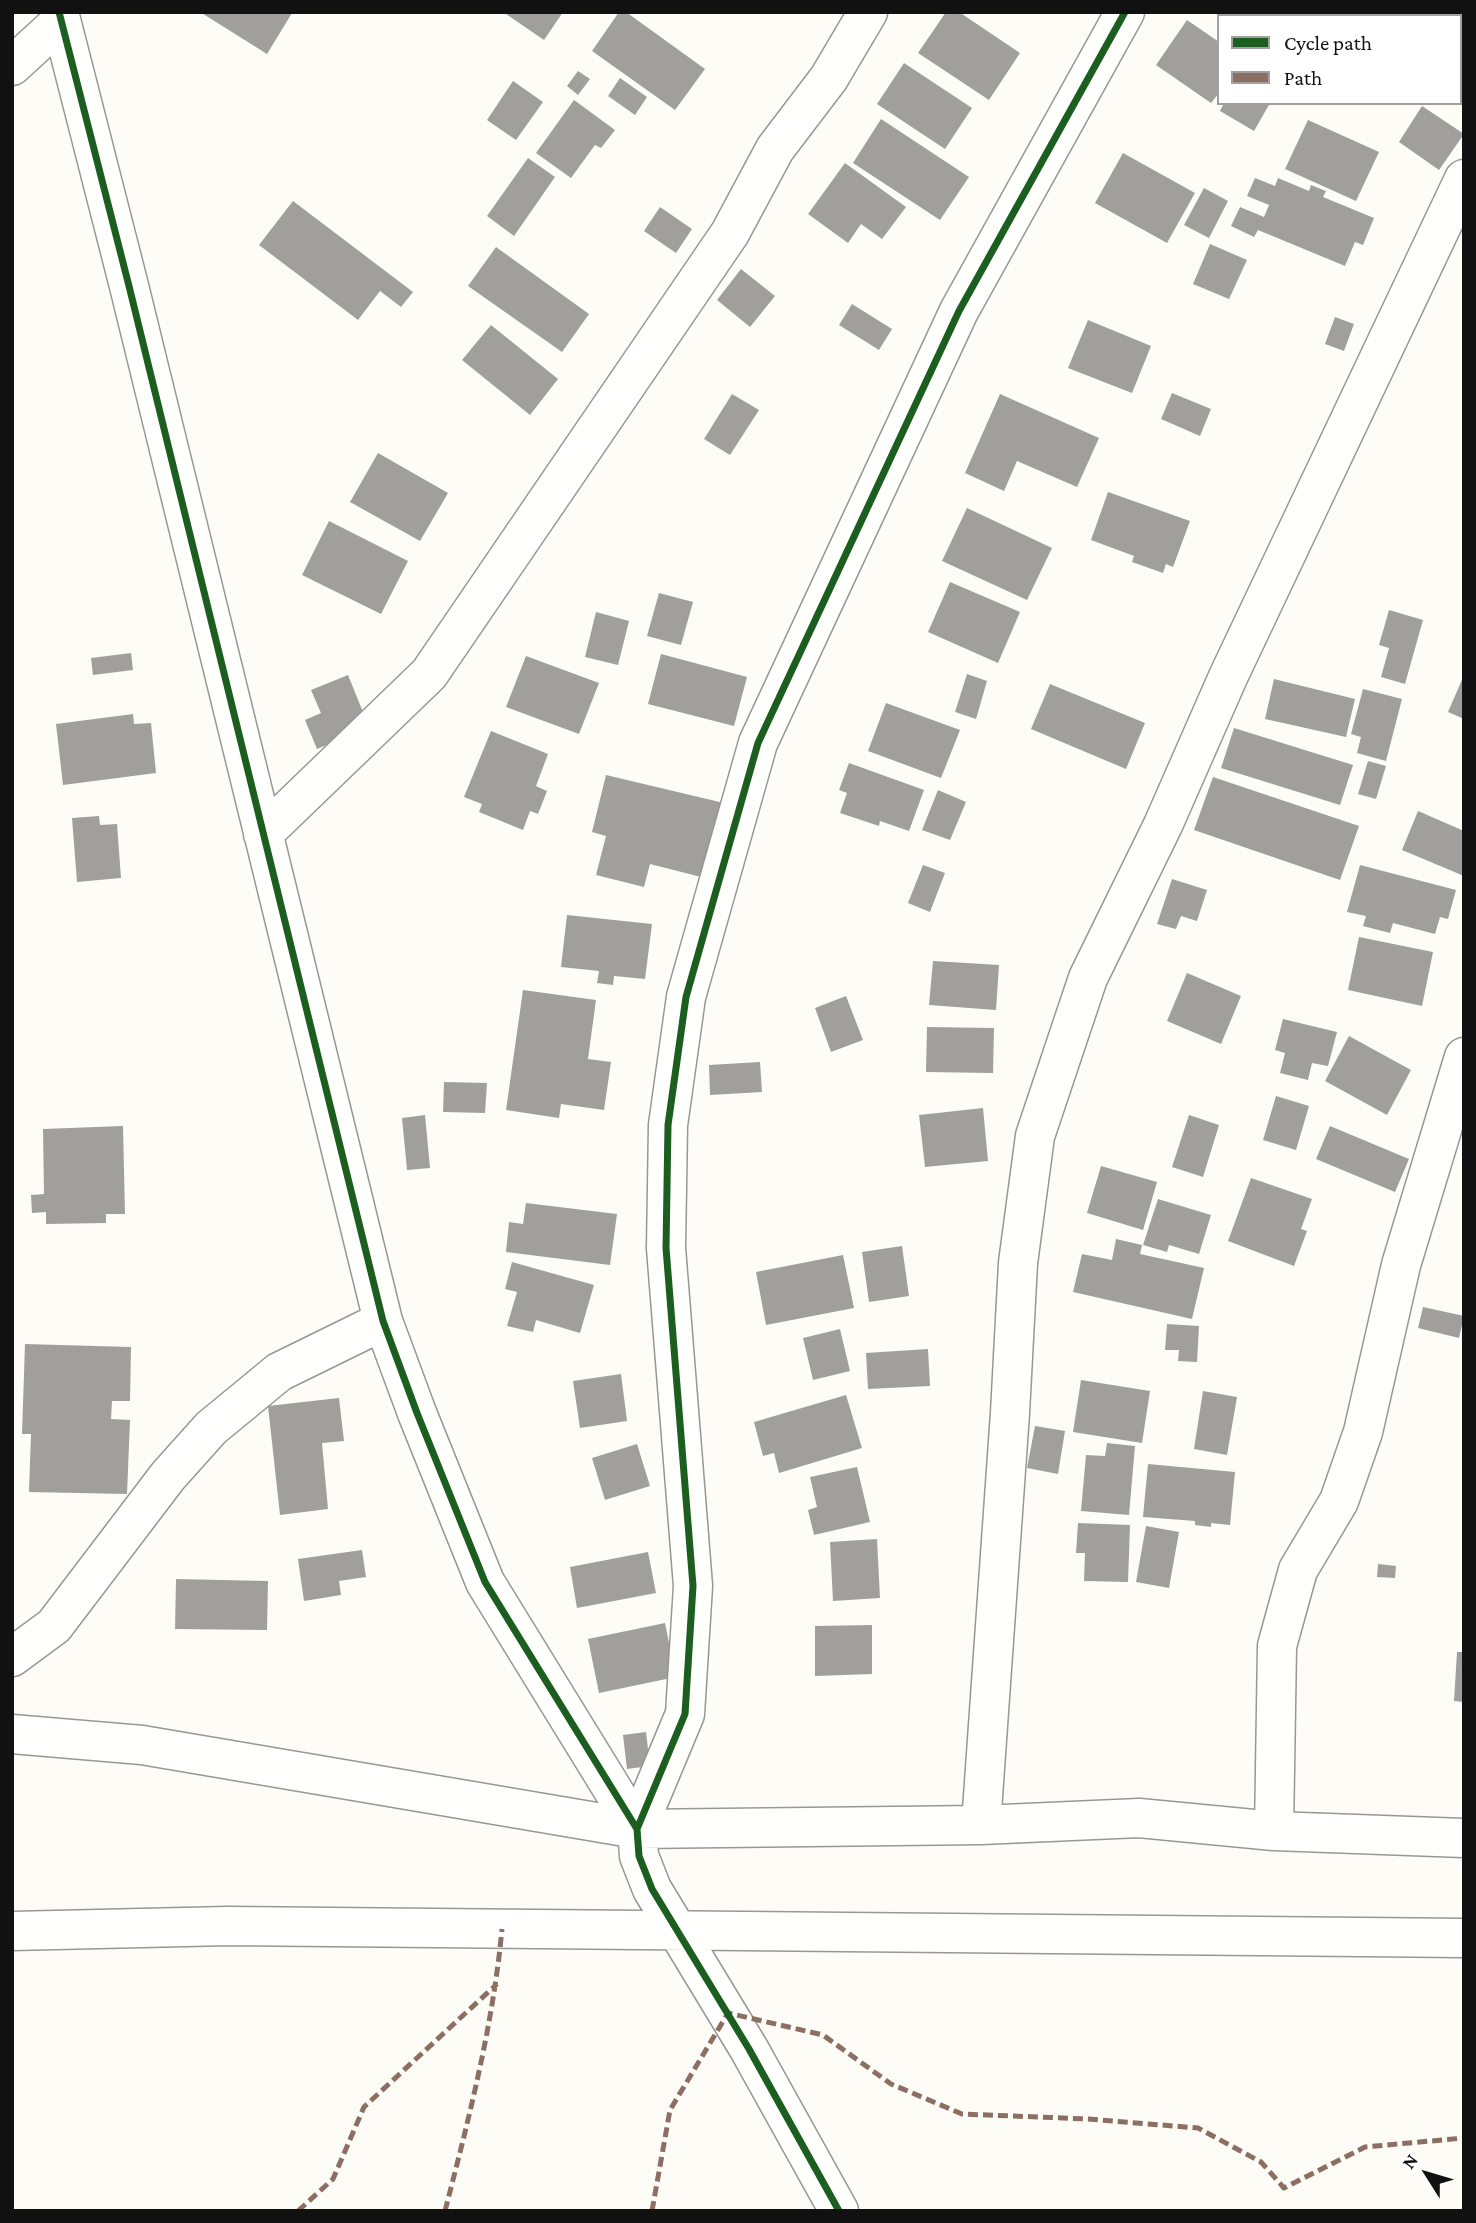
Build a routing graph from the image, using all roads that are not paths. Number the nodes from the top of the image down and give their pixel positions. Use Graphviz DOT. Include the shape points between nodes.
graph roads {
  1 [pos="868,12"];
  2 [pos="1125,12"];
  3 [pos="60,17"];
  4 [pos="12,66"];
  5 [pos="1464,178"];
  6 [pos="263,834"];
  7 [pos="1464,1057"];
  8 [pos="383,1321"];
  9 [pos="12,1657"];
  10 [pos="12,1734"];
  11 [pos="981,1825"];
  12 [pos="637,1829"];
  13 [pos="1274,1831"];
  14 [pos="1464,1838"];
  15 [pos="678,1930"];
  16 [pos="12,1931"];
  17 [pos="1464,1938"];
  18 [pos="839,2211"];
  1 -- 6 [label="street" via="829,78 775,149 730,233 429,674"];
  2 -- 12 [label="street" via="959,311 758,743 686,997 668,1125 666,1248 693,1586 685,1714"];
  3 -- 4 [label="street"];
  3 -- 6 [label="street"];
  5 -- 11 [label="street" via="1088,978 1035,1136 1018,1263"];
  6 -- 8 [label="street"];
  7 -- 13 [label="street" via="1401,1265 1363,1432 1339,1501 1298,1570 1277,1646"];
  8 -- 9 [label="street" via="279,1372 211,1428 168,1476 54,1626"];
  8 -- 12 [label="street" via="485,1582"];
  10 -- 12 [label="street" via="142,1745"];
  11 -- 12 [label="street"];
  11 -- 13 [label="street" via="1139,1818"];
  12 -- 15 [label="street" via="639,1856 652,1889"];
  13 -- 14 [label="street"];
  15 -- 16 [label="street" via="228,1926"];
  15 -- 17 [label="street"];
  15 -- 18 [label="street"];
}
